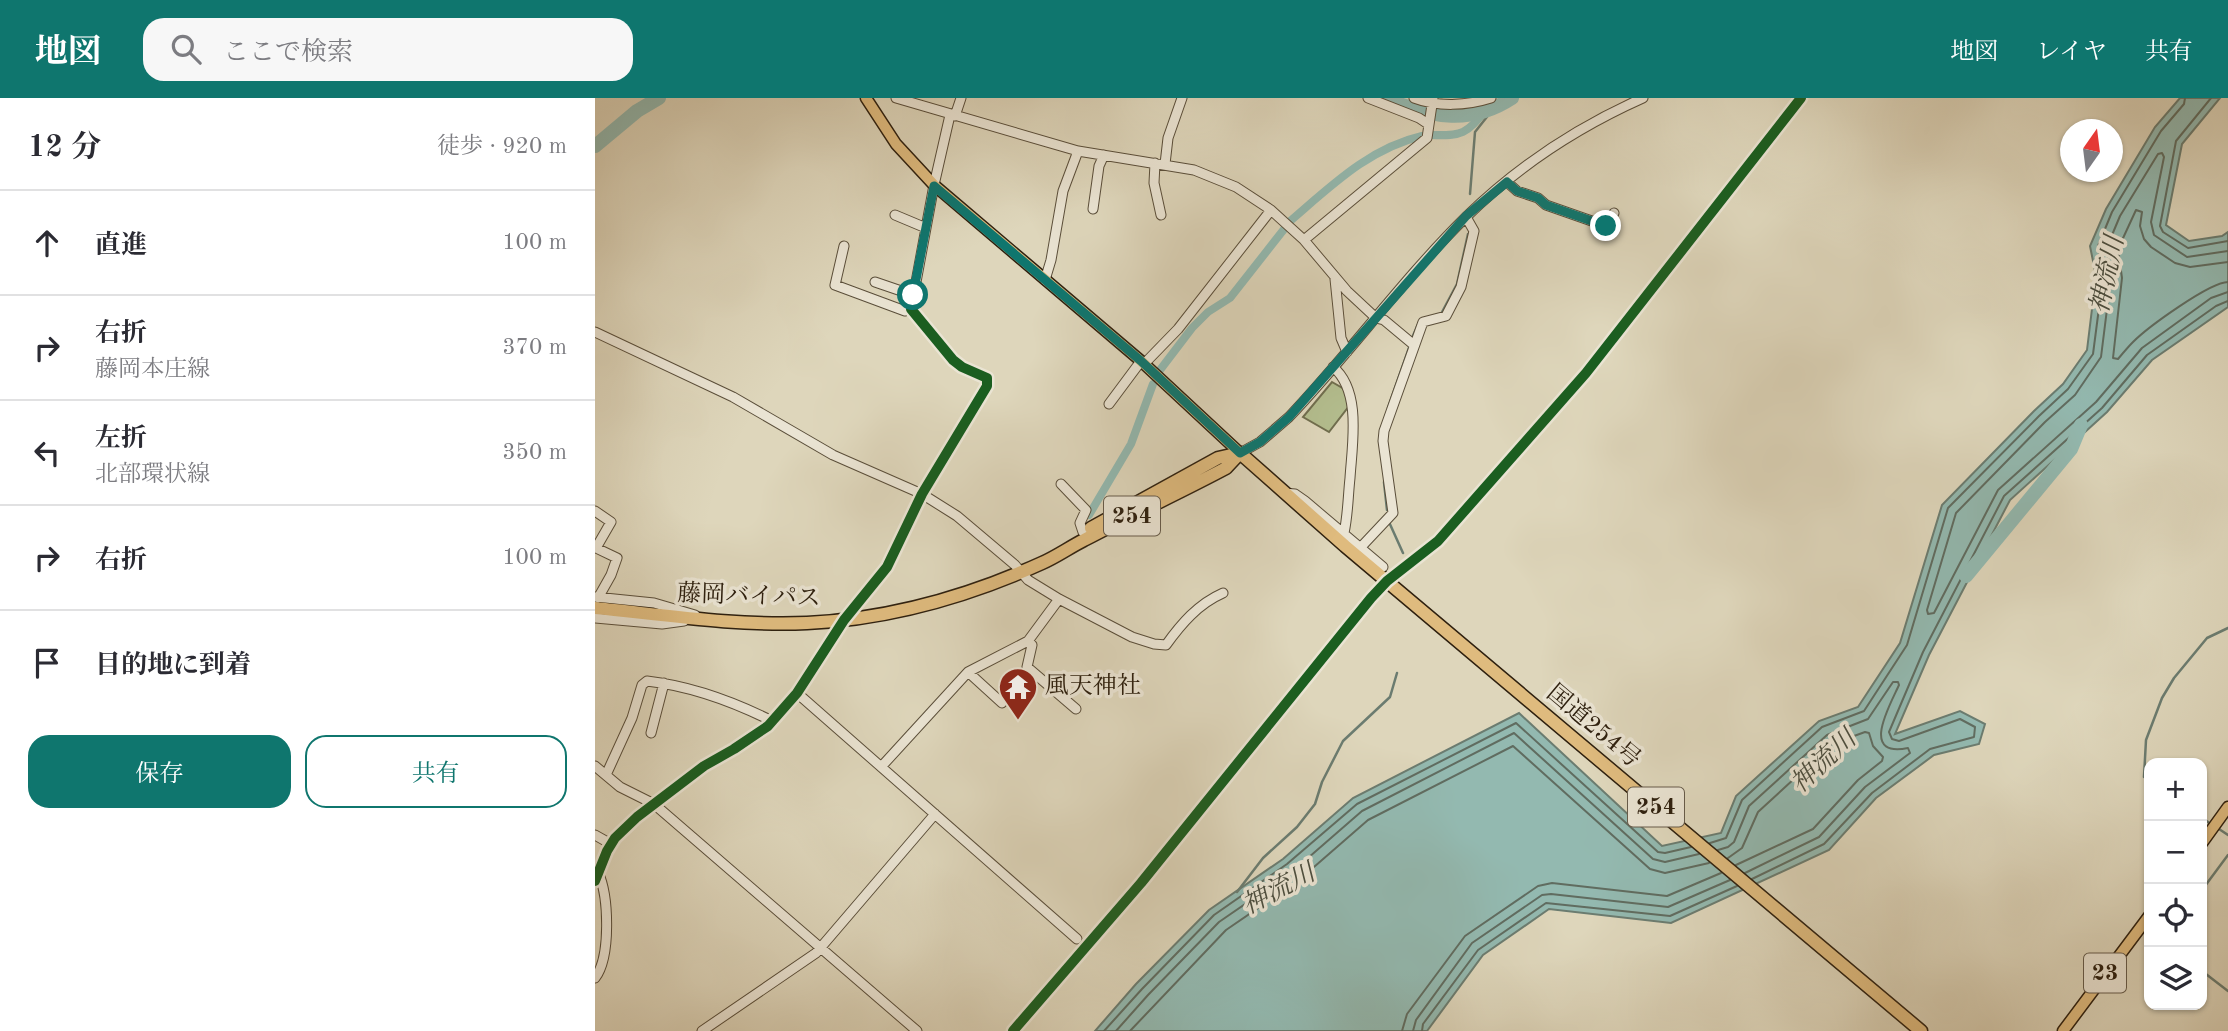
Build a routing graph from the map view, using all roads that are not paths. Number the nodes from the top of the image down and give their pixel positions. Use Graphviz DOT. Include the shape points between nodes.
graph roads {
  1 [pos="866,98"];
  2 [pos="896,98"];
  3 [pos="961,98"];
  4 [pos="1182,98"];
  5 [pos="1368,98"];
  6 [pos="1414,98"];
  7 [pos="1491,98"];
  8 [pos="1643,98"];
  9 [pos="1431,101"];
  10 [pos="953,115"];
  11 [pos="1429,122"];
  12 [pos="1078,151"];
  13 [pos="1104,155"];
  14 [pos="1160,163"];
  15 [pos="1507,182"];
  16 [pos="934,186"];
  17 [pos="1093,209"];
  18 [pos="1271,210"];
  19 [pos="1614,213"];
  20 [pos="895,215"];
  21 [pos="1161,215"];
  22 [pos="1466,216"];
  23 [pos="926,228"];
  24 [pos="1304,240"];
  25 [pos="844,246"];
  26 [pos="1335,277"];
  27 [pos="1045,280"];
  28 [pos="875,282"];
  29 [pos="913,295"];
  30 [pos="911,309"];
  31 [pos="1377,318"];
  32 [pos="595,332"];
  33 [pos="1414,345"];
  34 [pos="1347,352"];
  35 [pos="1142,363"];
  36 [pos="1333,367"];
  37 [pos="1109,404"];
  38 [pos="1240,453"];
  39 [pos="1061,484"];
  40 [pos="1282,493"];
  41 [pos="922,494"];
  42 [pos="595,511"];
  43 [pos="1083,532"];
  44 [pos="1344,533"];
  45 [pos="1361,547"];
  46 [pos="1383,567"];
  47 [pos="1020,572"];
  48 [pos="1223,593"];
  49 [pos="1059,599"];
  50 [pos="596,601"];
  51 [pos="595,618"];
  52 [pos="703,618"];
  53 [pos="844,620"];
  54 [pos="1028,641"];
  55 [pos="968,672"];
  56 [pos="664,683"];
  57 [pos="797,694"];
  58 [pos="1002,703"];
  59 [pos="1076,709"];
  60 [pos="772,721"];
  61 [pos="651,733"];
  62 [pos="881,767"];
  63 [pos="599,772"];
  64 [pos="654,804"];
  65 [pos="2228,807"];
  66 [pos="935,814"];
  67 [pos="595,835"];
  68 [pos="2207,836"];
  69 [pos="611,844"];
  70 [pos="597,877"];
  71 [pos="2144,923"];
  72 [pos="1077,939"];
  73 [pos="820,947"];
  74 [pos="595,978"];
  75 [pos="702,1031"];
  76 [pos="917,1031"];
  77 [pos="1921,1031"];
  78 [pos="2063,1031"];
  1 -- 16 [label="main road" via="896,144"];
  2 -- 10 [label="street"];
  3 -- 10 [label="street"];
  4 -- 14 [label="street"];
  5 -- 11 [label="street"];
  6 -- 9 [label="street"];
  7 -- 9 [label="street" via="1477,103"];
  8 -- 15 [label="street" via="1564,139"];
  9 -- 11 [label="street"];
  10 -- 12 [label="street"];
  10 -- 16 [label="street"];
  11 -- 24 [label="street" via="1427,138"];
  12 -- 13 [label="street"];
  12 -- 27 [label="street" via="1063,191"];
  13 -- 14 [label="street"];
  13 -- 17 [label="street"];
  14 -- 18 [label="street" via="1213,177"];
  14 -- 21 [label="street" via="1154,183"];
  15 -- 19 [label="street" via="1546,205 1606,226"];
  15 -- 22 [label="street"];
  16 -- 23 [label="street"];
  16 -- 27 [label="main road"];
  18 -- 24 [label="street"];
  18 -- 35 [label="street" via="1178,328"];
  20 -- 23 [label="street"];
  22 -- 31 [label="street"];
  22 -- 33 [label="street" via="1474,231 1461,287 1446,316 1423,322"];
  23 -- 29 [label="street"];
  24 -- 26 [label="street"];
  25 -- 30 [label="street" via="835,285 905,311"];
  26 -- 31 [label="street"];
  26 -- 34 [label="street" via="1341,338"];
  27 -- 35 [label="main road"];
  28 -- 29 [label="street"];
  29 -- 30 [label="street"];
  30 -- 41 [label="street" via="953,360 988,377 987,386"];
  31 -- 33 [label="street"];
  31 -- 34 [label="street"];
  32 -- 41 [label="street" via="733,397 833,456"];
  33 -- 45 [label="street" via="1384,431 1393,513"];
  34 -- 36 [label="street"];
  35 -- 37 [label="street"];
  35 -- 38 [label="main road"];
  36 -- 38 [label="street" via="1282,425"];
  36 -- 44 [label="street" via="1342,374 1354,424"];
  38 -- 40 [label="highway, 国道254号 / 254"];
  38 -- 43 [label="highway, 藤岡バイパス / 254" via="1218,458"];
  38 -- 47 [label="highway, 藤岡バイパス / 254" via="1226,468"];
  39 -- 43 [label="street" via="1086,510 1080,523"];
  40 -- 44 [label="street" via="1296,494"];
  40 -- 77 [label="highway, 国道254号 / 254"];
  41 -- 47 [label="street" via="957,516"];
  41 -- 53 [label="street" via="887,567"];
  42 -- 50 [label="street" via="611,522 596,548 617,558"];
  43 -- 47 [label="highway, 藤岡バイパス / 254"];
  44 -- 45 [label="street"];
  45 -- 46 [label="street"];
  47 -- 49 [label="street"];
  47 -- 53 [label="highway, 藤岡バイパス / 254" via="924,606"];
  48 -- 49 [label="street" via="1203,604 1166,645 1132,637"];
  49 -- 54 [label="street"];
  50 -- 52 [label="highway, 藤岡バイパス / 254"];
  51 -- 52 [label="street" via="662,624"];
  52 -- 53 [label="highway, 藤岡バイパス / 254" via="805,623"];
  53 -- 57 [label="street"];
  54 -- 55 [label="street"];
  54 -- 59 [label="street" via="1032,645 1027,667"];
  55 -- 58 [label="street"];
  55 -- 62 [label="street"];
  56 -- 60 [label="street"];
  56 -- 61 [label="street"];
  56 -- 63 [label="street" via="647,681 642,685 632,718"];
  57 -- 60 [label="street"];
  57 -- 62 [label="street"];
  60 -- 64 [label="street"];
  62 -- 66 [label="street"];
  63 -- 64 [label="street"];
  64 -- 69 [label="street"];
  64 -- 73 [label="street"];
  65 -- 68 [label="main road"];
  66 -- 72 [label="street"];
  66 -- 73 [label="street"];
  67 -- 69 [label="street"];
  69 -- 70 [label="street"];
  70 -- 74 [label="street" via="605,896 605,953"];
  71 -- 78 [label="main road, 23"];
  73 -- 75 [label="street"];
  73 -- 76 [label="street"];
}
